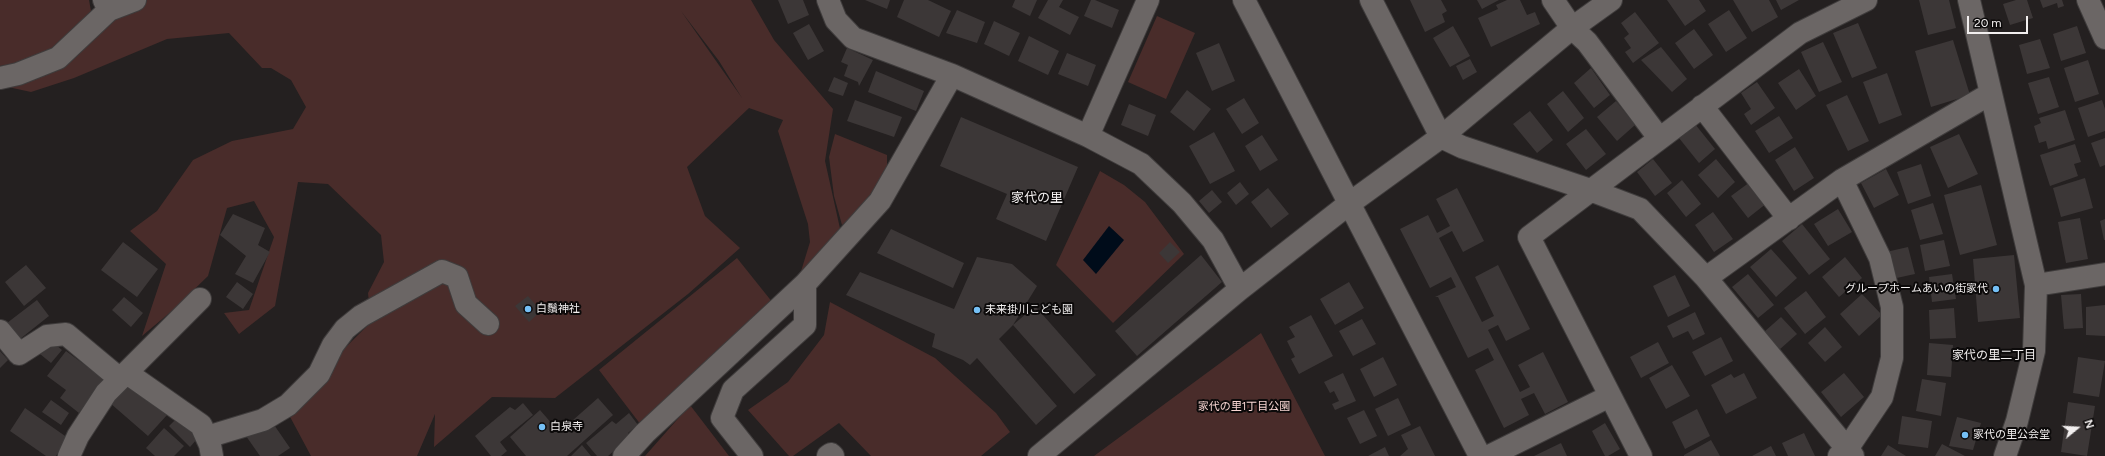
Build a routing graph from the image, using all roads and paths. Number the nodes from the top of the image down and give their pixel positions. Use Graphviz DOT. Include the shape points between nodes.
graph roads {
  1 [pos="136,0"];
  2 [pos="828,0"];
  3 [pos="1146,0"];
  4 [pos="1244,0"];
  5 [pos="1371,0"];
  6 [pos="1553,0"];
  7 [pos="1611,0"];
  8 [pos="1866,0"];
  9 [pos="1969,0"];
  10 [pos="2088,0"];
  11 [pos="106,5"];
  12 [pos="1572,28"];
  13 [pos="2105,38"];
  14 [pos="952,75"];
  15 [pos="0,78"];
  16 [pos="1990,94"];
  17 [pos="1702,106"];
  18 [pos="1088,136"];
  19 [pos="1441,137"];
  20 [pos="1659,138"];
  21 [pos="1842,180"];
  22 [pos="1590,190"];
  23 [pos="1350,203"];
  24 [pos="1789,219"];
  25 [pos="2105,274"];
  26 [pos="1706,278"];
  27 [pos="805,284"];
  28 [pos="2036,285"];
  29 [pos="1240,289"];
  30 [pos="200,299"];
  31 [pos="488,324"];
  32 [pos="0,331"];
  33 [pos="124,376"];
  34 [pos="1610,396"];
  35 [pos="209,446"];
  36 [pos="1846,454"];
  37 [pos="69,456"];
  38 [pos="624,456"];
  39 [pos="752,456"];
  40 [pos="828,456"];
  41 [pos="833,456"];
  42 [pos="1039,456"];
  43 [pos="1480,456"];
  44 [pos="1489,456"];
  45 [pos="1641,456"];
  46 [pos="2005,456"];
  1 -- 11 [label="street"];
  2 -- 14 [label="street" via="836,20 853,38"];
  3 -- 18 [label="street"];
  4 -- 23 [label="street"];
  5 -- 19 [label="street"];
  6 -- 12 [label="street"];
  7 -- 12 [label="street"];
  8 -- 17 [label="street" via="1800,33"];
  9 -- 16 [label="street"];
  10 -- 13 [label="street"];
  11 -- 15 [label="street" via="58,58 18,74"];
  12 -- 19 [label="street"];
  12 -- 20 [label="street" via="1587,42"];
  14 -- 18 [label="street"];
  14 -- 27 [label="street" via="880,201"];
  16 -- 21 [label="street"];
  16 -- 28 [label="street"];
  17 -- 20 [label="street"];
  17 -- 24 [label="street"];
  18 -- 29 [label="street" via="1141,164 1182,203 1213,240"];
  19 -- 22 [label="street" via="1462,147"];
  19 -- 23 [label="street"];
  20 -- 22 [label="street"];
  21 -- 24 [label="street"];
  21 -- 36 [label="street" via="1880,258 1892,307 1892,358 1882,397"];
  22 -- 26 [label="street" via="1640,209"];
  22 -- 34 [label="street" via="1528,237"];
  23 -- 29 [label="street"];
  23 -- 43 [label="street"];
  24 -- 26 [label="street"];
  25 -- 28 [label="street"];
  26 -- 36 [label="street"];
  27 -- 38 [label="street" via="645,433"];
  27 -- 39 [label="street" via="805,325 733,390 722,418"];
  28 -- 46 [label="street" via="2034,351 2017,421"];
  29 -- 42 [label="street"];
  30 -- 33 [label="street"];
  31 -- 35 [label="street" via="466,304 457,277 442,271 361,316 345,329 333,345 319,374 288,405"];
  32 -- 33 [label="street" via="19,354 47,336 66,334"];
  33 -- 35 [label="street" via="201,425"];
  33 -- 37 [label="street" via="106,393 78,436"];
  34 -- 44 [label="street"];
  34 -- 45 [label="street"];
  40 -- 41 [label="street"];
}
